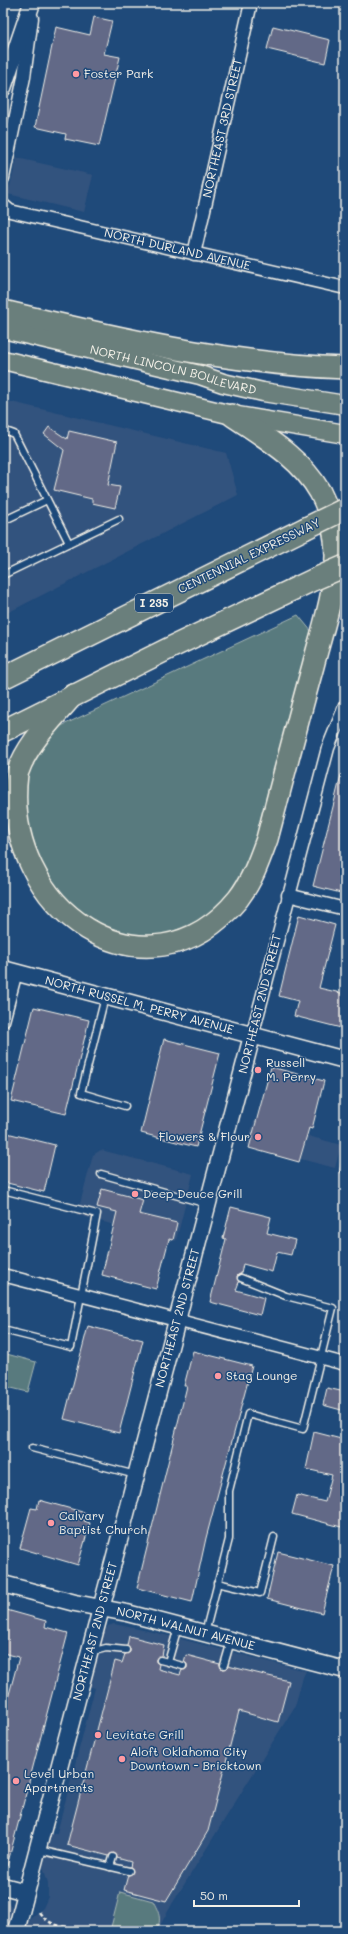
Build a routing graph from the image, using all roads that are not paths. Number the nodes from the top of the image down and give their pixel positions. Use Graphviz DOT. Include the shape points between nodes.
graph roads {
  1 [pos="33,3"];
  2 [pos="251,3"];
  3 [pos="3,88"];
  4 [pos="3,178"];
  5 [pos="6,208"];
  6 [pos="194,254"];
  7 [pos="345,288"];
  8 [pos="3,311"];
  9 [pos="3,329"];
  10 [pos="3,360"];
  11 [pos="345,368"];
  12 [pos="345,405"];
  13 [pos="232,415"];
  14 [pos="3,430"];
  15 [pos="345,434"];
  16 [pos="47,500"];
  17 [pos="345,509"];
  18 [pos="119,519"];
  19 [pos="3,521"];
  20 [pos="69,543"];
  21 [pos="345,566"];
  22 [pos="3,575"];
  23 [pos="3,678"];
  24 [pos="73,695"];
  25 [pos="345,706"];
  26 [pos="3,731"];
  27 [pos="288,895"];
  28 [pos="345,909"];
  29 [pos="9,970"];
  30 [pos="106,996"];
  31 [pos="3,1021"];
  32 [pos="252,1036"];
  33 [pos="345,1060"];
  34 [pos="125,1106"];
  35 [pos="101,1174"];
  36 [pos="3,1190"];
  37 [pos="207,1204"];
  38 [pos="3,1276"];
  39 [pos="241,1278"];
  40 [pos="81,1296"];
  41 [pos="176,1320"];
  42 [pos="3,1330"];
  43 [pos="321,1358"];
  44 [pos="345,1364"];
  45 [pos="32,1448"];
  46 [pos="136,1474"];
  47 [pos="274,1537"];
  48 [pos="217,1583"];
  49 [pos="3,1584"];
  50 [pos="101,1608"];
  51 [pos="178,1626"];
  52 [pos="205,1633"];
  53 [pos="231,1640"];
  54 [pos="126,1650"];
  55 [pos="90,1652"];
  56 [pos="160,1660"];
  57 [pos="168,1662"];
  58 [pos="224,1665"];
  59 [pos="183,1666"];
  60 [pos="345,1670"];
  61 [pos="37,1850"];
  62 [pos="113,1857"];
  63 [pos="110,1867"];
  64 [pos="129,1871"];
  65 [pos="3,1886"];
  66 [pos="26,1892"];
  67 [pos="16,1931"];
  1 -- 3 [label="street"];
  1 -- 4 [label="street" via="24,77"];
  2 -- 6 [label="street, NORTHEAST 3RD STREET"];
  5 -- 6 [label="street, NORTH DURLAND AVENUE"];
  6 -- 7 [label="street, NORTH DURLAND AVENUE"];
  8 -- 11 [label="highway" via="132,341 197,353 256,362"];
  9 -- 12 [label="main road, NORTH LINCOLN BOULEVARD" via="263,392"];
  10 -- 13 [label="main road"];
  13 -- 15 [label="main road"];
  13 -- 24 [label="highway" via="280,447 312,479 327,507 336,557 328,608 267,840 257,868 238,899 201,930 169,942 149,946 108,942 73,928 56,916 31,890 21,873 10,837 8,806 12,789 17,772 35,740"];
  14 -- 16 [label="lane" via="14,434"];
  16 -- 19 [label="lane"];
  16 -- 20 [label="lane"];
  17 -- 23 [label="highway, CENTENNIAL EXPRESSWAY / I 235, bridge"];
  18 -- 20 [label="lane"];
  20 -- 22 [label="lane"];
  21 -- 24 [label="highway, bridge"];
  24 -- 26 [label="highway"];
  25 -- 27 [label="street, NORTHEAST 2ND STREET" via="328,748"];
  27 -- 28 [label="street"];
  27 -- 32 [label="street, NORTHEAST 2ND STREET"];
  29 -- 30 [label="street, NORTH RUSSEL M. PERRY AVENUE"];
  29 -- 31 [label="street"];
  30 -- 32 [label="street, NORTH RUSSEL M. PERRY AVENUE"];
  30 -- 34 [label="lane" via="81,1093"];
  32 -- 33 [label="street, NORTH RUSSEL M. PERRY AVENUE"];
  32 -- 37 [label="street, NORTHEAST 2ND STREET"];
  35 -- 37 [label="lane"];
  36 -- 40 [label="lane" via="97,1214"];
  37 -- 41 [label="street, NORTHEAST 2ND STREET"];
  38 -- 40 [label="street"];
  39 -- 43 [label="lane" via="286,1296 333,1308"];
  40 -- 41 [label="street"];
  40 -- 42 [label="lane" via="71,1347"];
  41 -- 43 [label="street"];
  41 -- 46 [label="street, NORTHEAST 2ND STREET"];
  43 -- 44 [label="street"];
  43 -- 48 [label="lane" via="303,1429 248,1414 229,1491 229,1539"];
  45 -- 46 [label="lane"];
  46 -- 50 [label="street, NORTHEAST 2ND STREET"];
  47 -- 48 [label="lane" via="260,1593"];
  48 -- 52 [label="lane"];
  49 -- 50 [label="street, NORTH WALNUT AVENUE"];
  50 -- 51 [label="street, NORTH WALNUT AVENUE"];
  50 -- 55 [label="street, NORTHEAST 2ND STREET"];
  51 -- 52 [label="street, NORTH WALNUT AVENUE"];
  51 -- 57 [label="lane"];
  52 -- 53 [label="street, NORTH WALNUT AVENUE"];
  53 -- 58 [label="lane"];
  53 -- 60 [label="street, NORTH WALNUT AVENUE"];
  54 -- 55 [label="lane" via="106,1648"];
  55 -- 61 [label="street, NORTHEAST 2ND STREET"];
  56 -- 57 [label="lane"];
  57 -- 59 [label="lane"];
  61 -- 63 [label="lane"];
  61 -- 66 [label="street, NORTHEAST 2ND STREET"];
  62 -- 63 [label="lane"];
  63 -- 64 [label="lane"];
  65 -- 66 [label="street"];
  66 -- 67 [label="street, NORTHEAST 2ND STREET"];
}
